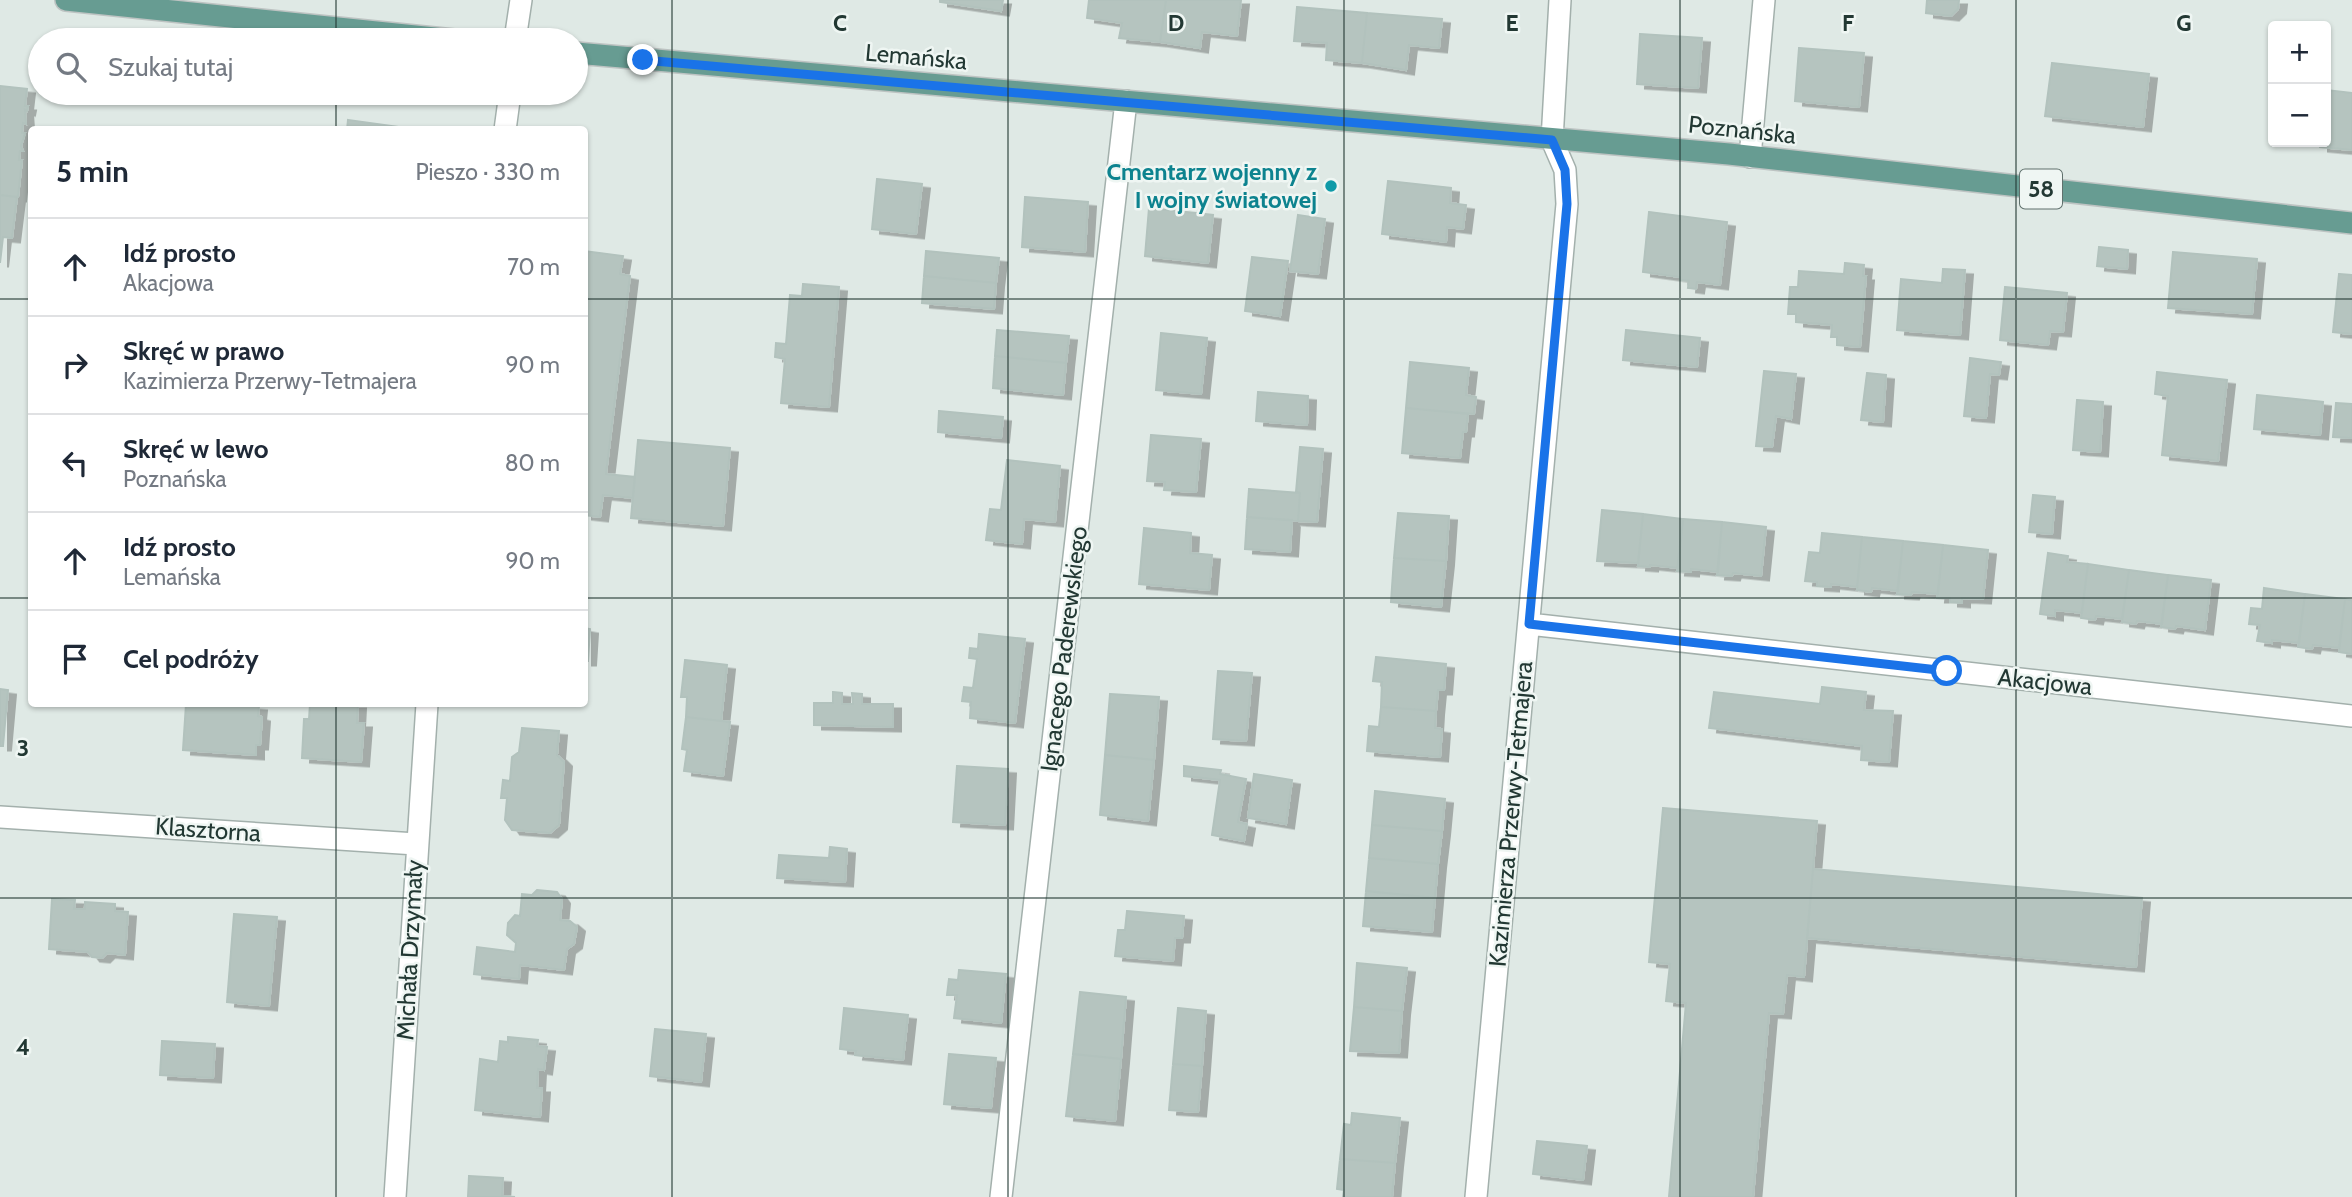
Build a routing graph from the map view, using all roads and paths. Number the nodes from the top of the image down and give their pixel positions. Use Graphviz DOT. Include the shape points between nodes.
graph roads {
  1 [pos="66,0"];
  2 [pos="521,0"];
  3 [pos="1560,0"];
  4 [pos="1763,0"];
  5 [pos="338,28"];
  6 [pos="517,28"];
  7 [pos="588,54"];
  8 [pos="1126,101"];
  9 [pos="508,105"];
  10 [pos="506,126"];
  11 [pos="1552,140"];
  12 [pos="1750,156"];
  13 [pos="2352,223"];
  14 [pos="1529,624"];
  15 [pos="427,707"];
  16 [pos="2352,716"];
  17 [pos="0,817"];
  18 [pos="416,844"];
  19 [pos="395,1197"];
  20 [pos="1001,1197"];
  21 [pos="1476,1197"];
  1 -- 5 [label="main road"];
  2 -- 6 [label="street"];
  3 -- 11 [label="street"];
  4 -- 12 [label="street"];
  7 -- 8 [label="main road, Lemańska / 58"];
  8 -- 11 [label="main road, Poznańska / 58"];
  8 -- 20 [label="street, Ignacego Paderewskiego"];
  9 -- 10 [label="street"];
  11 -- 12 [label="main road, Poznańska / 58"];
  11 -- 14 [label="street, Kazimierza Przerwy-Tetmajera" via="1565,170 1567,204"];
  12 -- 13 [label="main road, Poznańska / 58"];
  14 -- 16 [label="street, Akacjowa"];
  14 -- 21 [label="street, Kazimierza Przerwy-Tetmajera"];
  15 -- 18 [label="street, Michała Drzymały"];
  17 -- 18 [label="street, Klasztorna"];
  18 -- 19 [label="street, Michała Drzymały"];
}
